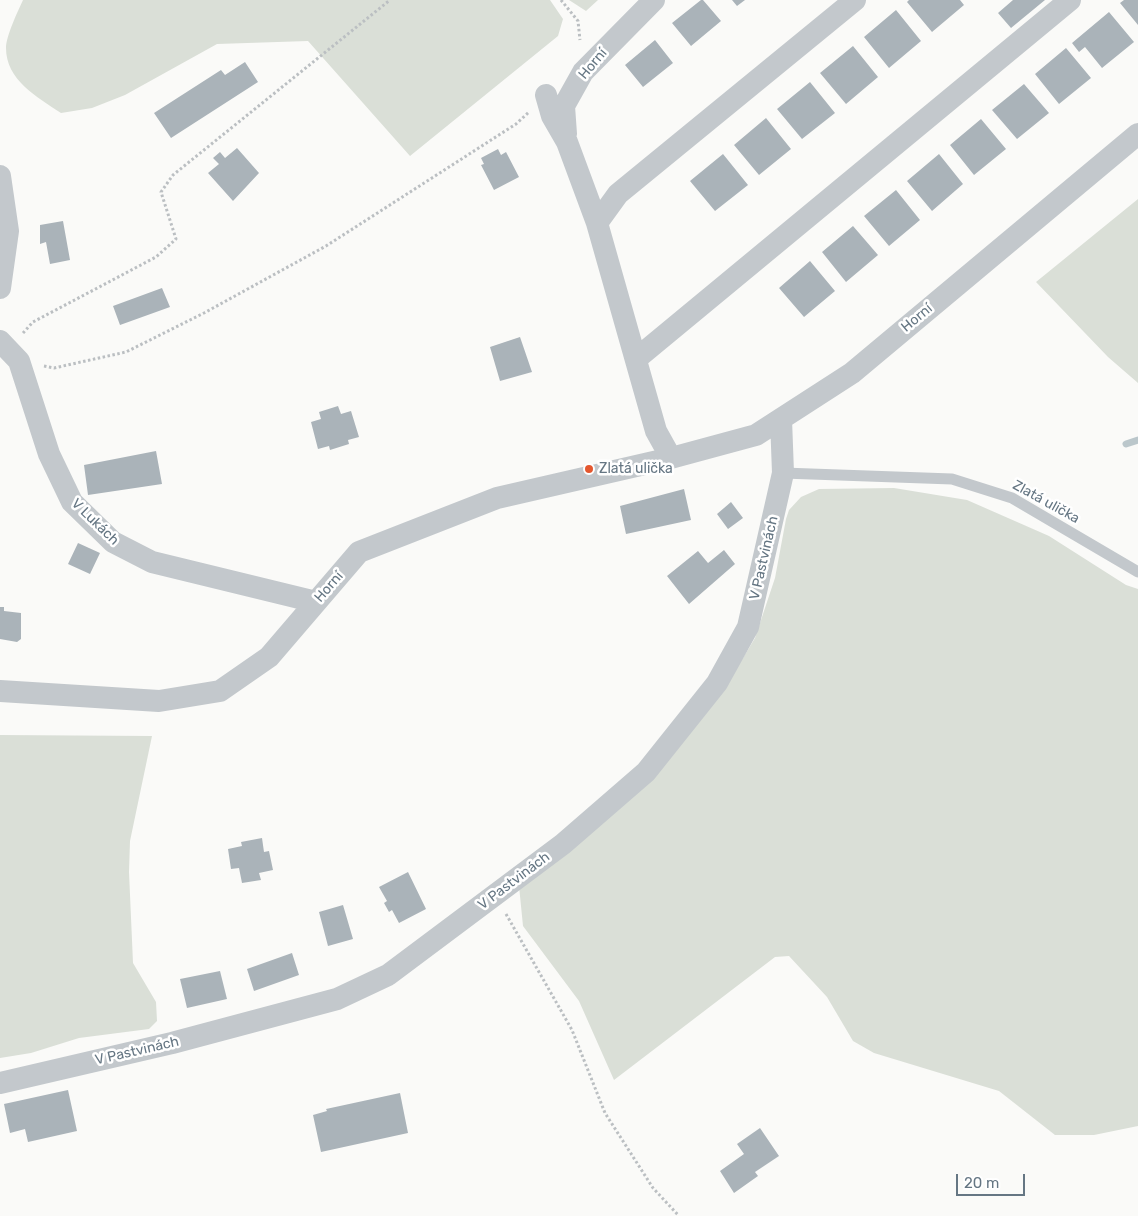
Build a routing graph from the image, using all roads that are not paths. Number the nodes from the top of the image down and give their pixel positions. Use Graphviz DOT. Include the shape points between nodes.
graph roads {
  1 [pos="654,0"];
  2 [pos="855,0"];
  3 [pos="1070,0"];
  4 [pos="546,95"];
  5 [pos="1138,134"];
  6 [pos="567,142"];
  7 [pos="0,176"];
  8 [pos="597,224"];
  9 [pos="0,288"];
  10 [pos="9,351"];
  11 [pos="636,359"];
  12 [pos="780,419"];
  13 [pos="671,458"];
  14 [pos="783,473"];
  15 [pos="1138,572"];
  16 [pos="316,602"];
  17 [pos="0,691"];
  18 [pos="0,1083"];
  1 -- 6 [label="street, Horní" via="583,72 564,106"];
  2 -- 8 [label="street" via="618,194"];
  3 -- 11 [label="street"];
  4 -- 6 [label="street, Horní" via="552,116"];
  5 -- 12 [label="street, Horní" via="852,373"];
  6 -- 8 [label="street, Horní"];
  7 -- 9 [label="street" via="8,231"];
  8 -- 11 [label="street, Horní"];
  10 -- 16 [label="street, V Lukách" via="49,454 72,502 113,542 152,562"];
  11 -- 13 [label="street, Horní" via="656,431"];
  12 -- 13 [label="street, Horní" via="756,435"];
  12 -- 14 [label="street, V Pastvinách"];
  13 -- 16 [label="street, Horní" via="497,498 359,552"];
  14 -- 15 [label="lane, Zlatá ulička" via="952,479 1012,498"];
  14 -- 18 [label="street, V Pastvinách" via="748,627 717,683 646,772 563,844 388,976 337,1000"];
  16 -- 17 [label="street, Horní" via="269,656 220,691 159,701"];
}
